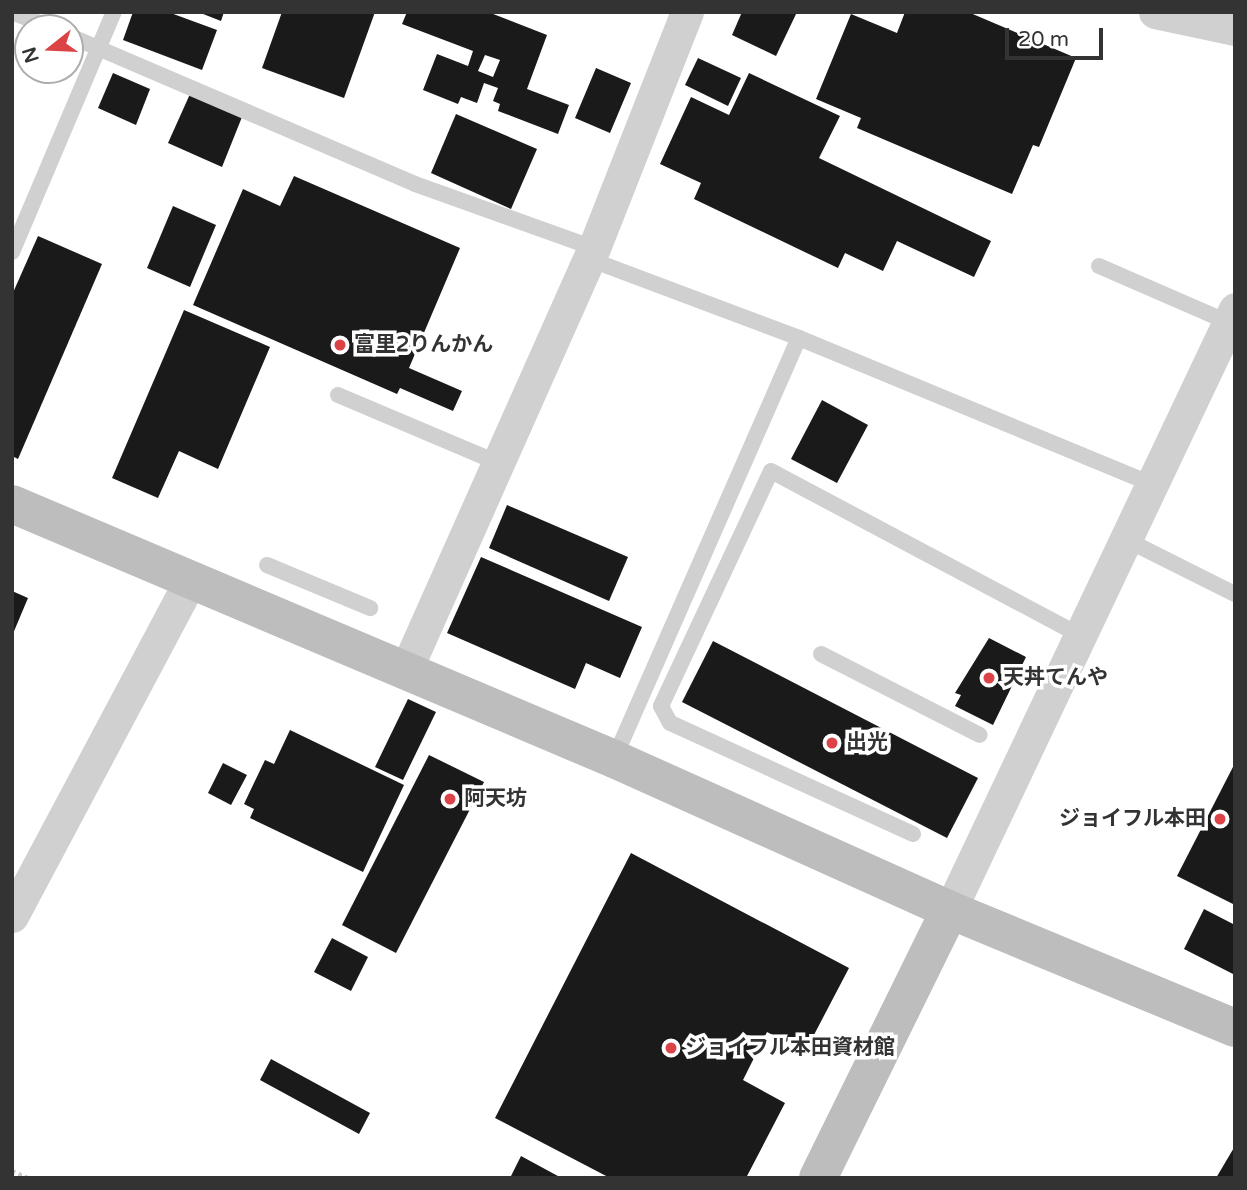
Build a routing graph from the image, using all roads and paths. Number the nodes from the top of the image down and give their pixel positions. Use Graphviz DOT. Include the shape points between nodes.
graph roads {
  1 [pos="114,12"];
  2 [pos="687,12"];
  3 [pos="1155,12"];
  4 [pos="1235,29"];
  5 [pos="84,42"];
  6 [pos="100,48"];
  7 [pos="12,252"];
  8 [pos="591,253"];
  9 [pos="1099,266"];
  10 [pos="1232,315"];
  11 [pos="799,338"];
  12 [pos="338,396"];
  13 [pos="498,463"];
  14 [pos="1152,484"];
  15 [pos="12,504"];
  16 [pos="1125,539"];
  17 [pos="267,565"];
  18 [pos="192,578"];
  19 [pos="1235,594"];
  20 [pos="370,608"];
  21 [pos="1080,635"];
  22 [pos="821,654"];
  23 [pos="405,672"];
  24 [pos="980,735"];
  25 [pos="614,759"];
  26 [pos="913,834"];
  27 [pos="950,910"];
  28 [pos="12,916"];
  29 [pos="1235,1028"];
  30 [pos="12,1171"];
  31 [pos="28,1178"];
  32 [pos="818,1178"];
  1 -- 6 [label="lane"];
  2 -- 8 [label="street"];
  3 -- 4 [label="street"];
  5 -- 6 [label="lane"];
  6 -- 7 [label="lane"];
  6 -- 8 [label="lane" via="415,184"];
  8 -- 11 [label="lane"];
  8 -- 13 [label="street"];
  9 -- 10 [label="lane"];
  10 -- 14 [label="street"];
  11 -- 14 [label="lane"];
  11 -- 25 [label="lane"];
  12 -- 13 [label="lane"];
  13 -- 23 [label="street"];
  14 -- 16 [label="street"];
  15 -- 18 [label="street"];
  16 -- 19 [label="lane"];
  16 -- 21 [label="street"];
  17 -- 20 [label="lane"];
  18 -- 23 [label="street"];
  18 -- 28 [label="street"];
  21 -- 26 [label="lane" via="771,471 661,706 670,723"];
  21 -- 27 [label="street"];
  22 -- 24 [label="lane"];
  23 -- 25 [label="street"];
  25 -- 27 [label="street"];
  27 -- 29 [label="street"];
  27 -- 32 [label="street"];
  30 -- 31 [label="path"];
}
